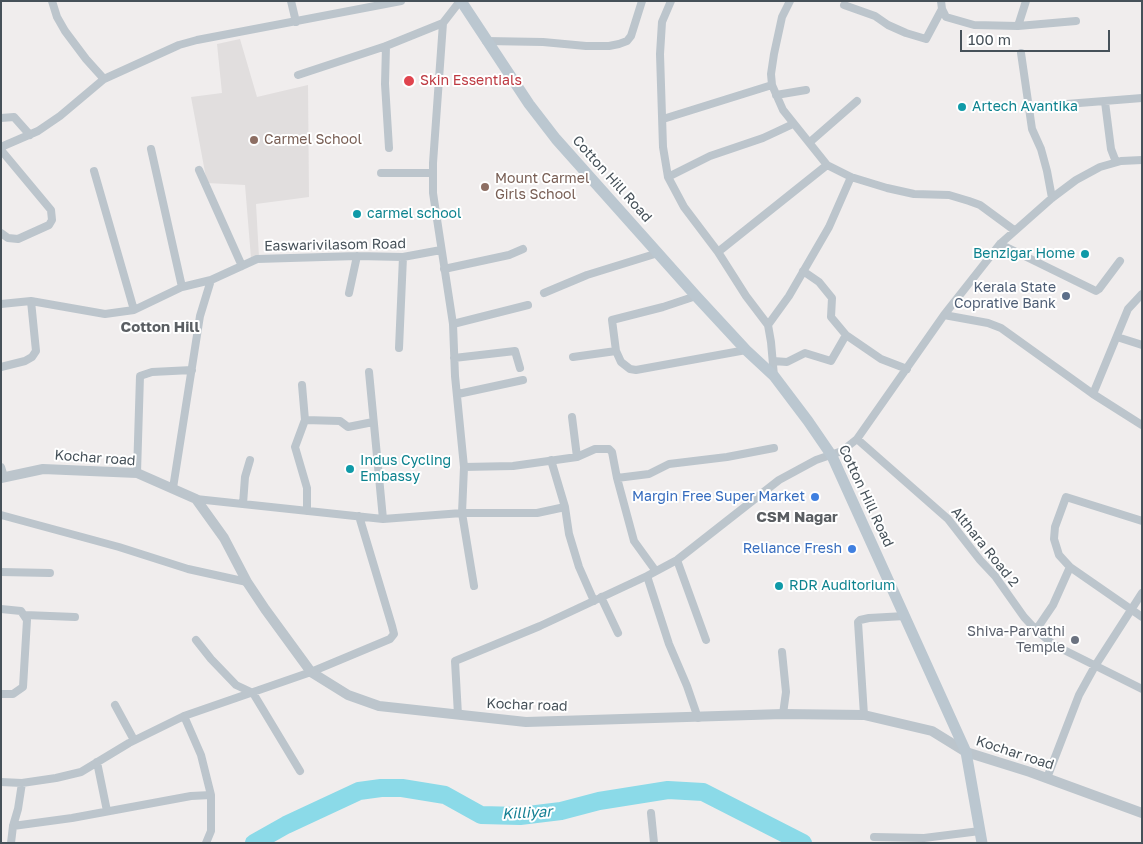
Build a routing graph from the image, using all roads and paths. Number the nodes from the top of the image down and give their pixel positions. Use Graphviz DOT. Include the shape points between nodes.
graph roads {
  1 [pos="52,1"];
  2 [pos="291,1"];
  3 [pos="350,1"];
  4 [pos="402,1"];
  5 [pos="460,1"];
  6 [pos="642,1"];
  7 [pos="671,1"];
  8 [pos="790,1"];
  9 [pos="1026,1"];
  10 [pos="844,5"];
  11 [pos="942,5"];
  12 [pos="351,11"];
  13 [pos="1076,21"];
  14 [pos="296,22"];
  15 [pos="443,23"];
  16 [pos="1018,26"];
  17 [pos="486,41"];
  18 [pos="386,46"];
  19 [pos="1021,53"];
  20 [pos="298,75"];
  21 [pos="104,78"];
  22 [pos="772,85"];
  23 [pos="806,90"];
  24 [pos="776,95"];
  25 [pos="1142,98"];
  26 [pos="857,101"];
  27 [pos="1104,102"];
  28 [pos="1029,108"];
  29 [pos="1,118"];
  30 [pos="663,119"];
  31 [pos="793,124"];
  32 [pos="30,135"];
  33 [pos="810,142"];
  34 [pos="1,148"];
  35 [pos="389,148"];
  36 [pos="151,149"];
  37 [pos="1142,160"];
  38 [pos="1116,162"];
  39 [pos="827,165"];
  40 [pos="199,170"];
  41 [pos="94,171"];
  42 [pos="381,173"];
  43 [pos="433,173"];
  44 [pos="851,177"];
  45 [pos="668,178"];
  46 [pos="1052,198"];
  47 [pos="1014,230"];
  48 [pos="1,233"];
  49 [pos="1000,244"];
  50 [pos="523,249"];
  51 [pos="441,250"];
  52 [pos="718,252"];
  53 [pos="658,253"];
  54 [pos="357,256"];
  55 [pos="403,257"];
  56 [pos="1120,261"];
  57 [pos="242,266"];
  58 [pos="444,269"];
  59 [pos="803,272"];
  60 [pos="211,280"];
  61 [pos="182,287"];
  62 [pos="349,293"];
  63 [pos="544,293"];
  64 [pos="1142,294"];
  65 [pos="696,296"];
  66 [pos="32,301"];
  67 [pos="1,304"];
  68 [pos="528,305"];
  69 [pos="134,310"];
  70 [pos="944,315"];
  71 [pos="453,324"];
  72 [pos="768,326"];
  73 [pos="846,335"];
  74 [pos="1117,337"];
  75 [pos="1142,345"];
  76 [pos="399,348"];
  77 [pos="746,350"];
  78 [pos="616,351"];
  79 [pos="573,357"];
  80 [pos="454,358"];
  81 [pos="773,361"];
  82 [pos="1,367"];
  83 [pos="520,368"];
  84 [pos="907,369"];
  85 [pos="192,370"];
  86 [pos="369,372"];
  87 [pos="774,376"];
  88 [pos="523,380"];
  89 [pos="302,385"];
  90 [pos="458,394"];
  91 [pos="1093,394"];
  92 [pos="572,417"];
  93 [pos="305,420"];
  94 [pos="373,422"];
  95 [pos="1142,424"];
  96 [pos="858,439"];
  97 [pos="774,448"];
  98 [pos="832,456"];
  99 [pos="577,457"];
  100 [pos="250,460"];
  101 [pos="551,460"];
  102 [pos="464,467"];
  103 [pos="137,473"];
  104 [pos="2,474"];
  105 [pos="617,478"];
  106 [pos="173,488"];
  107 [pos="196,499"];
  108 [pos="243,504"];
  109 [pos="565,507"];
  110 [pos="307,511"];
  111 [pos="462,513"];
  112 [pos="1,516"];
  113 [pos="359,516"];
  114 [pos="383,519"];
  115 [pos="1142,521"];
  116 [pos="677,560"];
  117 [pos="1070,567"];
  118 [pos="655,570"];
  119 [pos="1,572"];
  120 [pos="50,573"];
  121 [pos="647,576"];
  122 [pos="248,582"];
  123 [pos="474,586"];
  124 [pos="1142,593"];
  125 [pos="598,599"];
  126 [pos="1,609"];
  127 [pos="1131,611"];
  128 [pos="25,615"];
  129 [pos="75,616"];
  130 [pos="905,616"];
  131 [pos="1142,617"];
  132 [pos="1036,630"];
  133 [pos="618,633"];
  134 [pos="196,640"];
  135 [pos="706,640"];
  136 [pos="782,652"];
  137 [pos="1095,666"];
  138 [pos="311,672"];
  139 [pos="1142,689"];
  140 [pos="1,694"];
  141 [pos="253,694"];
  142 [pos="115,705"];
  143 [pos="783,714"];
  144 [pos="458,715"];
  145 [pos="864,715"];
  146 [pos="184,716"];
  147 [pos="698,718"];
  148 [pos="134,740"];
  149 [pos="966,752"];
  150 [pos="97,762"];
  151 [pos="300,771"];
  152 [pos="1047,778"];
  153 [pos="1,782"];
  154 [pos="22,783"];
  155 [pos="211,795"];
  156 [pos="107,811"];
  157 [pos="651,813"];
  158 [pos="1142,813"];
  159 [pos="13,826"];
  160 [pos="874,837"];
  161 [pos="981,837"];
  162 [pos="11,843"];
  163 [pos="206,843"];
  164 [pos="654,843"];
  1 -- 21 [label="street" via="65,31"];
  2 -- 14 [label="street"];
  3 -- 12 [label="street"];
  4 -- 12 [label="street"];
  5 -- 15 [label="street"];
  5 -- 17 [label="main road, Cotton Hill Road"];
  6 -- 17 [label="street" via="631,36 619,44 586,46"];
  7 -- 30 [label="street" via="662,22 660,38"];
  8 -- 22 [label="street" via="782,17 774,54"];
  9 -- 16 [label="street"];
  10 -- 11 [label="street" via="926,39"];
  11 -- 16 [label="street" via="946,17 974,25"];
  12 -- 14 [label="street"];
  13 -- 16 [label="street"];
  14 -- 21 [label="street" via="179,44"];
  15 -- 18 [label="street"];
  15 -- 43 [label="street"];
  17 -- 53 [label="main road, Cotton Hill Road" via="556,139"];
  18 -- 20 [label="street"];
  18 -- 35 [label="street"];
  19 -- 28 [label="street"];
  21 -- 32 [label="street" via="60,116"];
  22 -- 24 [label="street"];
  22 -- 30 [label="street"];
  23 -- 24 [label="street"];
  24 -- 31 [label="street"];
  25 -- 27 [label="street"];
  26 -- 33 [label="street"];
  27 -- 28 [label="street"];
  27 -- 38 [label="street"];
  28 -- 46 [label="street"];
  29 -- 32 [label="street" via="14,117"];
  30 -- 45 [label="street"];
  31 -- 33 [label="street"];
  31 -- 45 [label="street" via="710,156"];
  32 -- 34 [label="street"];
  33 -- 39 [label="street"];
  34 -- 48 [label="street" via="51,210 52,220 49,225 18,240"];
  36 -- 61 [label="street"];
  37 -- 38 [label="street"];
  38 -- 46 [label="street" via="1100,166"];
  39 -- 44 [label="street"];
  39 -- 52 [label="street"];
  40 -- 57 [label="street"];
  41 -- 69 [label="street"];
  42 -- 43 [label="street"];
  43 -- 51 [label="street"];
  44 -- 47 [label="street" via="914,194 949,195 969,200"];
  44 -- 59 [label="street" via="829,228"];
  45 -- 52 [label="street" via="684,207"];
  46 -- 47 [label="street"];
  47 -- 49 [label="street"];
  49 -- 56 [label="street" via="1096,291"];
  49 -- 70 [label="street"];
  50 -- 58 [label="street"];
  51 -- 55 [label="street, Easwarivilasom Road"];
  51 -- 58 [label="street"];
  52 -- 72 [label="street"];
  53 -- 63 [label="street" via="587,275"];
  53 -- 65 [label="main road, Cotton Hill Road"];
  54 -- 55 [label="street, Easwarivilasom Road"];
  54 -- 57 [label="street, Easwarivilasom Road" via="257,259"];
  54 -- 62 [label="street"];
  55 -- 76 [label="street"];
  57 -- 60 [label="street, Easwarivilasom Road"];
  58 -- 71 [label="street"];
  59 -- 72 [label="street"];
  59 -- 73 [label="street" via="819,282 832,298 831,317"];
  60 -- 61 [label="street, Easwarivilasom Road"];
  60 -- 85 [label="street" via="200,316"];
  61 -- 69 [label="street, Easwarivilasom Road"];
  64 -- 74 [label="street" via="1128,309"];
  65 -- 77 [label="main road, Cotton Hill Road"];
  65 -- 78 [label="street" via="612,320"];
  66 -- 67 [label="street, Easwarivilasom Road"];
  66 -- 69 [label="street, Easwarivilasom Road" via="105,314"];
  66 -- 82 [label="street" via="36,350 32,357"];
  68 -- 71 [label="street"];
  70 -- 84 [label="street"];
  70 -- 91 [label="street" via="1001,328"];
  71 -- 80 [label="street"];
  72 -- 81 [label="street"];
  73 -- 81 [label="street" via="831,361 805,353 787,362"];
  73 -- 84 [label="street" via="881,359"];
  74 -- 75 [label="street"];
  74 -- 91 [label="street"];
  77 -- 78 [label="street" via="636,370 621,362"];
  77 -- 87 [label="main road, Cotton Hill Road"];
  78 -- 79 [label="street"];
  80 -- 83 [label="street" via="515,351"];
  80 -- 90 [label="street"];
  81 -- 87 [label="street"];
  84 -- 96 [label="street"];
  85 -- 103 [label="street" via="152,372 140,376"];
  85 -- 106 [label="street"];
  86 -- 94 [label="street"];
  87 -- 98 [label="main road, Cotton Hill Road"];
  88 -- 90 [label="street"];
  89 -- 93 [label="street"];
  90 -- 102 [label="street"];
  91 -- 95 [label="street"];
  92 -- 99 [label="street"];
  93 -- 94 [label="street" via="340,421 348,427"];
  93 -- 110 [label="street" via="295,447 307,488"];
  94 -- 114 [label="street"];
  96 -- 98 [label="street"];
  96 -- 132 [label="street, Althara Road 2" via="954,525"];
  97 -- 105 [label="street" via="669,464 649,474"];
  98 -- 116 [label="street" via="816,460 780,480"];
  98 -- 130 [label="main road, Cotton Hill Road"];
  99 -- 101 [label="street"];
  99 -- 105 [label="street" via="595,449 609,448"];
  100 -- 108 [label="street"];
  101 -- 102 [label="street" via="513,466"];
  101 -- 109 [label="street"];
  102 -- 111 [label="street"];
  103 -- 104 [label="street, Kochar road" via="43,469"];
  103 -- 106 [label="street, Kochar road"];
  105 -- 118 [label="street" via="634,541"];
  106 -- 107 [label="street, Kochar road"];
  107 -- 108 [label="street"];
  107 -- 122 [label="street, Kochar road" via="224,538"];
  108 -- 110 [label="street"];
  109 -- 111 [label="street" via="537,513"];
  109 -- 125 [label="street" via="579,567"];
  110 -- 113 [label="street"];
  111 -- 114 [label="street"];
  111 -- 123 [label="street"];
  112 -- 122 [label="street"];
  113 -- 114 [label="street"];
  113 -- 138 [label="street" via="394,634 384,642"];
  115 -- 117 [label="street" via="1066,498 1054,539 1059,555"];
  116 -- 118 [label="street"];
  116 -- 135 [label="street"];
  117 -- 127 [label="street"];
  117 -- 132 [label="street" via="1053,605"];
  118 -- 121 [label="street"];
  119 -- 120 [label="street"];
  121 -- 125 [label="street"];
  121 -- 147 [label="street"];
  122 -- 138 [label="street, Kochar road"];
  124 -- 127 [label="street"];
  125 -- 133 [label="street"];
  125 -- 144 [label="street" via="455,661"];
  126 -- 128 [label="street" via="21,611"];
  127 -- 131 [label="street"];
  127 -- 137 [label="street"];
  128 -- 129 [label="street"];
  128 -- 140 [label="street" via="23,687 13,694"];
  130 -- 145 [label="street" via="869,618 858,622"];
  130 -- 149 [label="main road, Cotton Hill Road"];
  132 -- 137 [label="street, Althara Road 2" via="1054,645"];
  134 -- 141 [label="street" via="236,685"];
  136 -- 143 [label="street" via="786,692"];
  137 -- 139 [label="street, Althara Road 2"];
  137 -- 152 [label="street" via="1069,718"];
  138 -- 141 [label="street"];
  138 -- 144 [label="street, Kochar road" via="348,695 379,706"];
  141 -- 146 [label="street"];
  141 -- 151 [label="street"];
  142 -- 148 [label="street"];
  143 -- 145 [label="street, Kochar road"];
  143 -- 147 [label="street, Kochar road"];
  144 -- 147 [label="street, Kochar road" via="526,722"];
  145 -- 149 [label="street, Kochar road" via="932,731"];
  146 -- 148 [label="street"];
  146 -- 155 [label="street" via="201,755"];
  148 -- 150 [label="street"];
  149 -- 152 [label="street, Kochar road"];
  149 -- 161 [label="main road, Cotton Hill Road"];
  150 -- 154 [label="street" via="81,772"];
  150 -- 156 [label="street"];
  152 -- 158 [label="street, Kochar road"];
  153 -- 154 [label="street"];
  154 -- 159 [label="street"];
  155 -- 156 [label="street"];
  155 -- 163 [label="street" via="211,831"];
  156 -- 159 [label="street"];
  157 -- 164 [label="street"];
  159 -- 162 [label="street"];
  160 -- 161 [label="street"];
}
